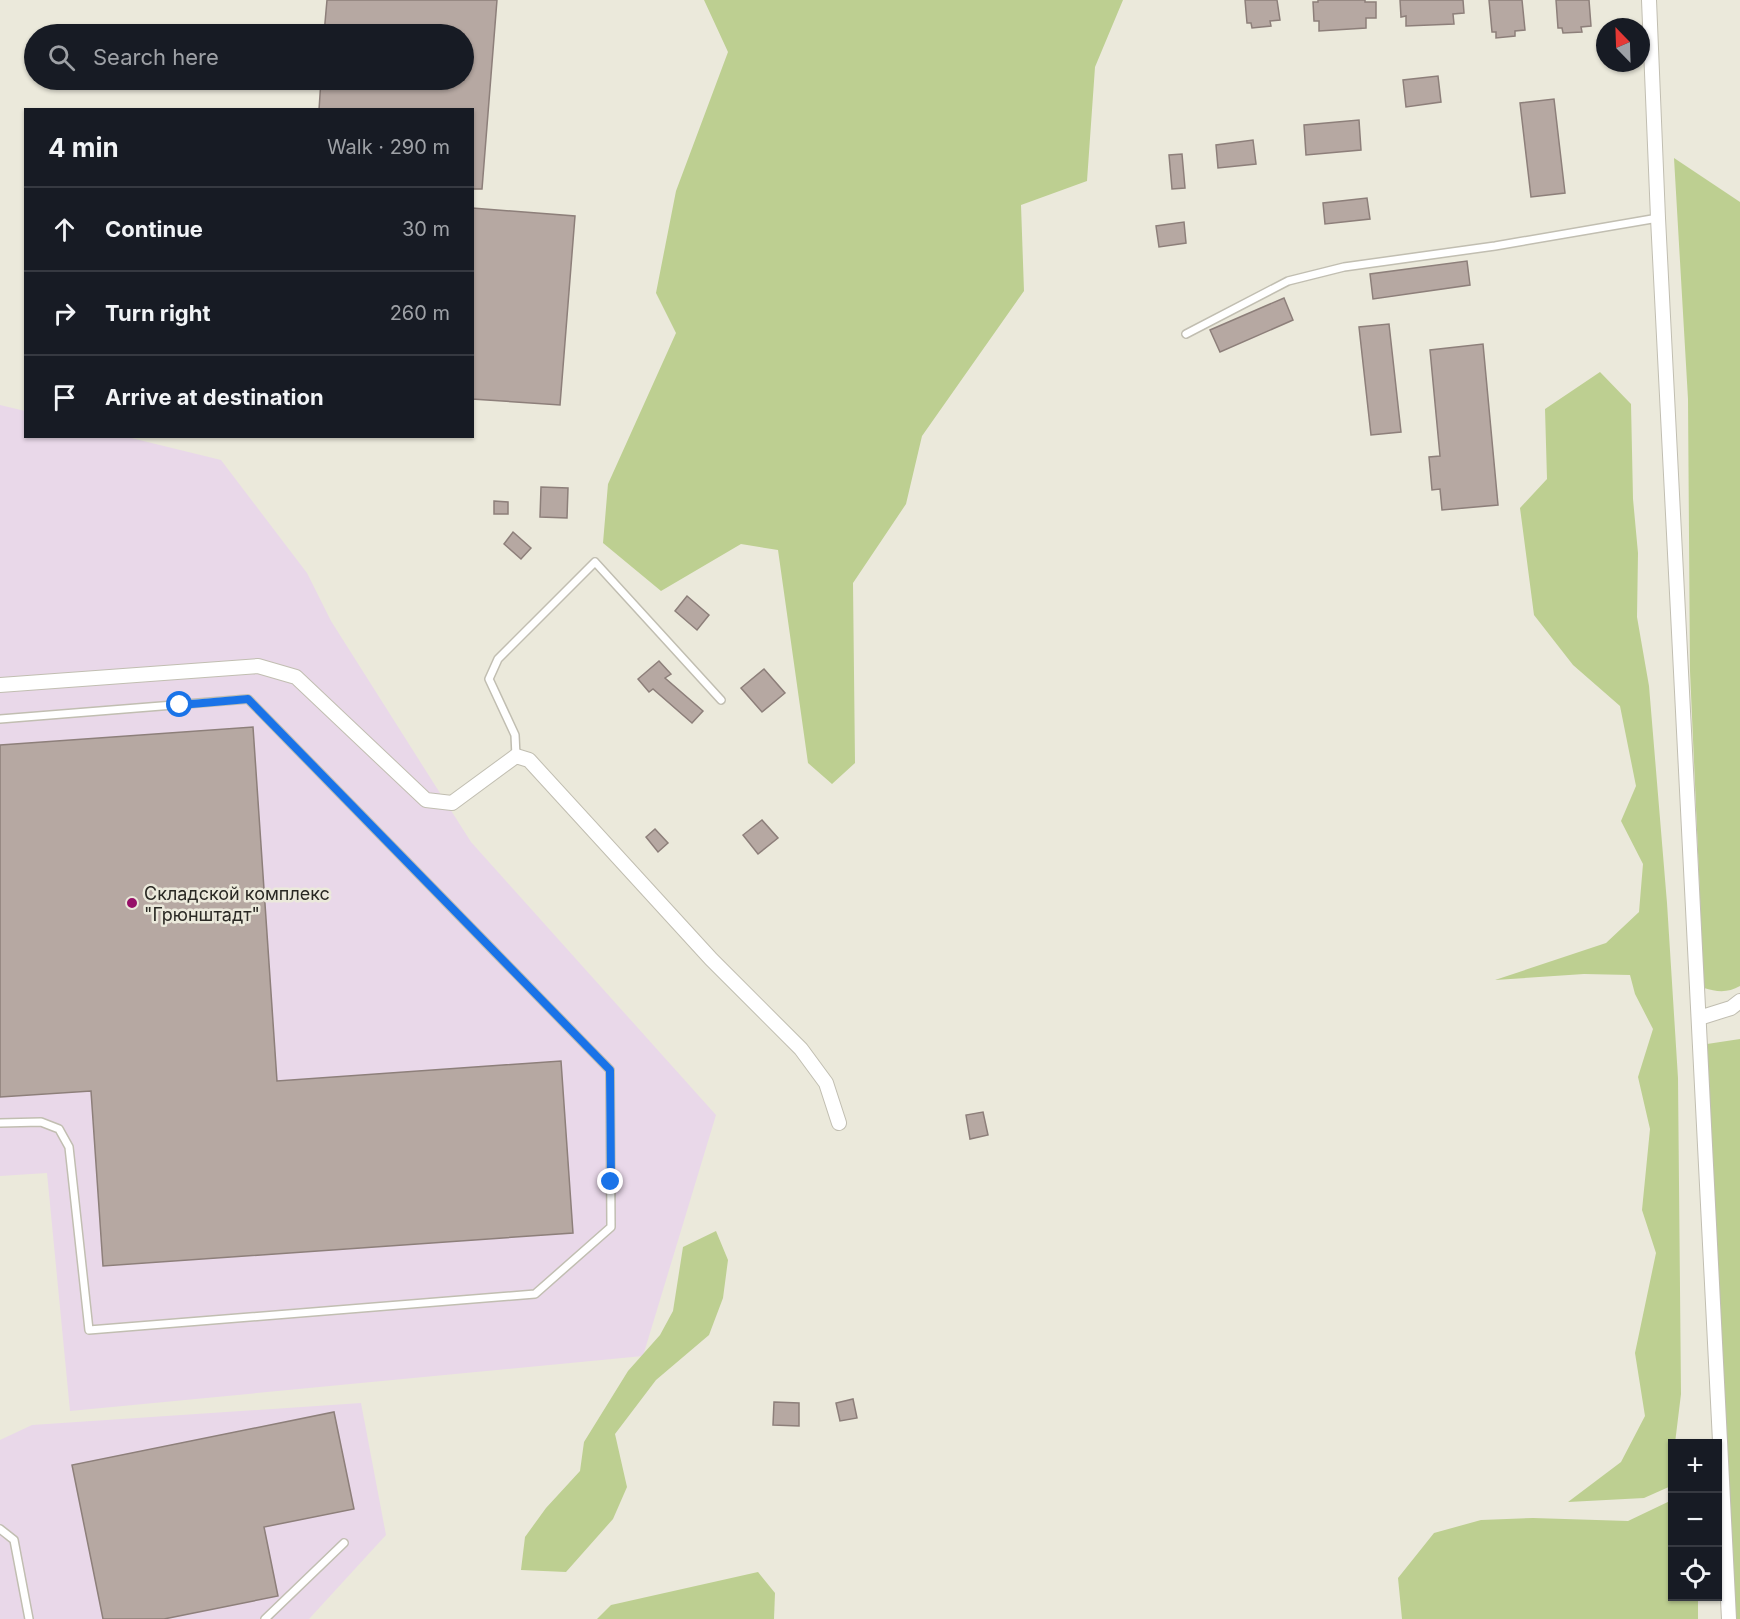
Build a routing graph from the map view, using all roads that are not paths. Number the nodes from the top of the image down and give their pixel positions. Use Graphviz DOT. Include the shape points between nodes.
graph roads {
  1 [pos="1649,0"];
  2 [pos="1658,218"];
  3 [pos="1186,334"];
  4 [pos="0,685"];
  5 [pos="721,700"];
  6 [pos="0,719"];
  7 [pos="516,756"];
  8 [pos="1740,1001"];
  9 [pos="1699,1018"];
  10 [pos="0,1123"];
  11 [pos="839,1123"];
  12 [pos="0,1528"];
  13 [pos="344,1543"];
  14 [pos="28,1619"];
  15 [pos="265,1619"];
  16 [pos="1729,1619"];
  1 -- 2 [label="street"];
  2 -- 3 [label="lane" via="1344,267 1288,281"];
  2 -- 9 [label="street"];
  4 -- 7 [label="street" via="258,666 296,677 426,800 452,803"];
  5 -- 7 [label="lane" via="595,562 498,659 489,679 515,735"];
  6 -- 10 [label="lane" via="248,699 610,1070 611,1227 536,1294 89,1330 69,1147 59,1129 41,1122"];
  7 -- 11 [label="street" via="529,760 711,959 801,1049 826,1083"];
  8 -- 9 [label="street" via="1731,1008"];
  9 -- 16 [label="street"];
  12 -- 14 [label="lane" via="14,1540"];
  13 -- 15 [label="lane"];
}
